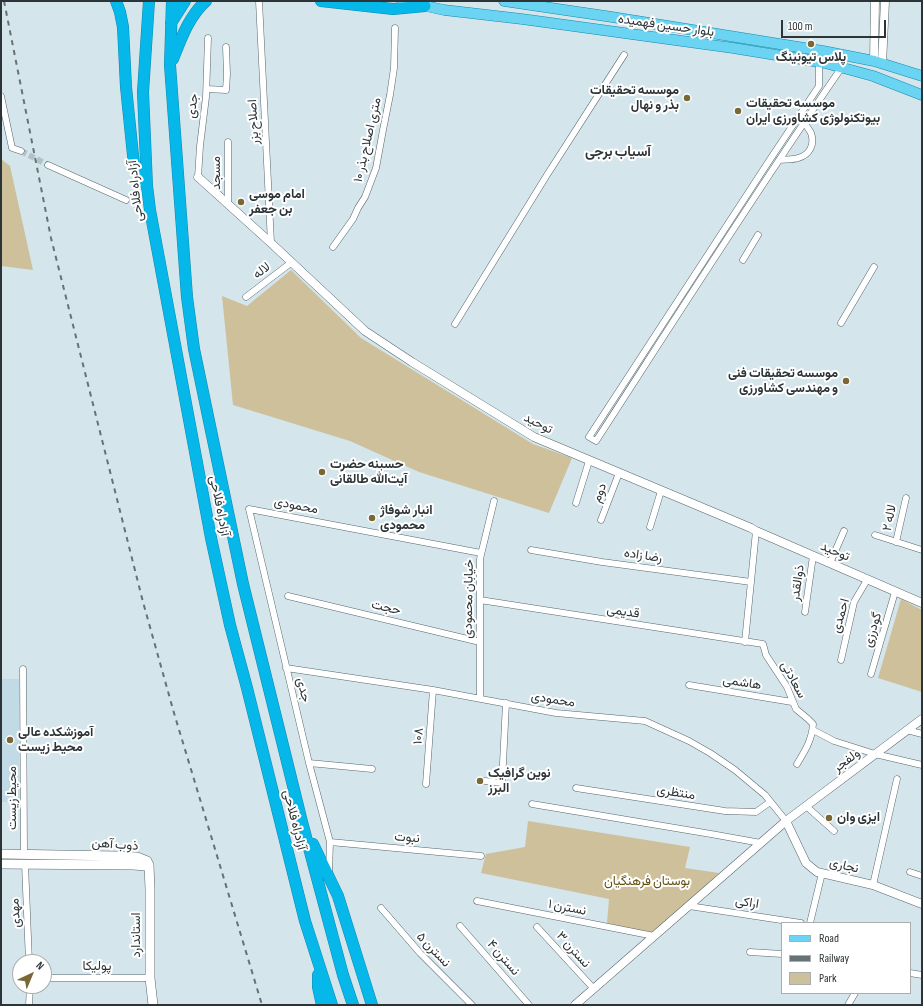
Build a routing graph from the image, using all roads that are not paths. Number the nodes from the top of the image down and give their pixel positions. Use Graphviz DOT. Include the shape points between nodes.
graph roads {
  1 [pos="116,1"];
  2 [pos="149,1"];
  3 [pos="172,1"];
  4 [pos="185,1"];
  5 [pos="206,1"];
  6 [pos="259,1"];
  7 [pos="321,1"];
  8 [pos="403,1"];
  9 [pos="504,1"];
  10 [pos="875,1"];
  11 [pos="885,1"];
  12 [pos="424,6"];
  13 [pos="630,20"];
  14 [pos="171,24"];
  15 [pos="395,28"];
  16 [pos="628,34"];
  17 [pos="208,38"];
  18 [pos="226,47"];
  19 [pos="624,55"];
  20 [pos="819,62"];
  21 [pos="878,62"];
  22 [pos="170,65"];
  23 [pos="842,68"];
  24 [pos="922,76"];
  25 [pos="207,89"];
  26 [pos="226,90"];
  27 [pos="922,95"];
  28 [pos="1,96"];
  29 [pos="227,98"];
  30 [pos="804,122"];
  31 [pos="228,142"];
  32 [pos="21,151"];
  33 [pos="779,160"];
  34 [pos="48,164"];
  35 [pos="198,177"];
  36 [pos="147,186"];
  37 [pos="126,200"];
  38 [pos="228,203"];
  39 [pos="758,235"];
  40 [pos="271,243"];
  41 [pos="333,247"];
  42 [pos="743,260"];
  43 [pos="292,262"];
  44 [pos="874,267"];
  45 [pos="246,297"];
  46 [pos="841,323"];
  47 [pos="455,324"];
  48 [pos="589,461"];
  49 [pos="619,473"];
  50 [pos="661,491"];
  51 [pos="906,498"];
  52 [pos="494,501"];
  53 [pos="576,503"];
  54 [pos="249,509"];
  55 [pos="601,520"];
  56 [pos="650,527"];
  57 [pos="844,531"];
  58 [pos="756,532"];
  59 [pos="875,535"];
  60 [pos="896,542"];
  61 [pos="531,550"];
  62 [pos="922,550"];
  63 [pos="481,553"];
  64 [pos="813,556"];
  65 [pos="830,563"];
  66 [pos="867,580"];
  67 [pos="751,582"];
  68 [pos="895,592"];
  69 [pos="288,596"];
  70 [pos="480,600"];
  71 [pos="922,603"];
  72 [pos="805,612"];
  73 [pos="480,642"];
  74 [pos="745,642"];
  75 [pos="763,644"];
  76 [pos="841,660"];
  77 [pos="286,668"];
  78 [pos="24,669"];
  79 [pos="871,674"];
  80 [pos="689,685"];
  81 [pos="433,690"];
  82 [pos="480,698"];
  83 [pos="792,702"];
  84 [pos="506,703"];
  85 [pos="922,719"];
  86 [pos="812,730"];
  87 [pos="907,730"];
  88 [pos="922,734"];
  89 [pos="876,754"];
  90 [pos="309,763"];
  91 [pos="797,764"];
  92 [pos="922,765"];
  93 [pos="372,769"];
  94 [pos="897,779"];
  95 [pos="485,781"];
  96 [pos="426,784"];
  97 [pos="576,788"];
  98 [pos="770,802"];
  99 [pos="532,804"];
  100 [pos="806,806"];
  101 [pos="786,821"];
  102 [pos="302,822"];
  103 [pos="834,831"];
  104 [pos="330,842"];
  105 [pos="761,843"];
  106 [pos="1,854"];
  107 [pos="481,856"];
  108 [pos="24,860"];
  109 [pos="1,864"];
  110 [pos="149,866"];
  111 [pos="910,872"];
  112 [pos="822,873"];
  113 [pos="922,876"];
  114 [pos="329,877"];
  115 [pos="873,885"];
  116 [pos="477,901"];
  117 [pos="922,904"];
  118 [pos="689,906"];
  119 [pos="381,908"];
  120 [pos="794,922"];
  121 [pos="810,922"];
  122 [pos="460,926"];
  123 [pos="537,927"];
  124 [pos="654,936"];
  125 [pos="750,952"];
  126 [pos="29,954"];
  127 [pos="781,954"];
  128 [pos="318,961"];
  129 [pos="911,973"];
  130 [pos="922,975"];
  131 [pos="52,978"];
  132 [pos="150,978"];
  133 [pos="594,989"];
  134 [pos="30,994"];
  135 [pos="854,994"];
  136 [pos="29,1005"];
  137 [pos="153,1005"];
  138 [pos="322,1005"];
  139 [pos="332,1005"];
  140 [pos="353,1005"];
  141 [pos="372,1005"];
  142 [pos="472,1005"];
  143 [pos="529,1005"];
  144 [pos="575,1005"];
  145 [pos="848,1005"];
  1 -- 36 [label="highway" via="123,27 134,164"];
  2 -- 36 [label="highway, آزادراه فلاحی" via="143,92"];
  3 -- 14 [label="highway, آزادراه فلاحی"];
  4 -- 14 [label="highway"];
  5 -- 22 [label="highway" via="191,19"];
  6 -- 40 [label="street, اصلاح بزر"];
  7 -- 12 [label="highway" via="392,9"];
  8 -- 12 [label="main road, بلوار حسین فهمیده"];
  9 -- 13 [label="main road, بلوار حسین فهمیده"];
  10 -- 21 [label="street"];
  11 -- 21 [label="street"];
  12 -- 16 [label="main road, بلوار حسین فهمیده"];
  13 -- 16 [label="main road"];
  13 -- 21 [label="main road, بلوار حسین فهمیده"];
  14 -- 22 [label="highway, آزادراه فلاحی"];
  15 -- 41 [label="street, ۱۰ متری اصلاح بذر" via="394,68 376,168 365,198"];
  16 -- 20 [label="main road, بلوار حسین فهمیده"];
  17 -- 25 [label="street, جدی"];
  18 -- 26 [label="street"];
  19 -- 47 [label="street"];
  20 -- 23 [label="main road, بلوار حسین فهمیده"];
  20 -- 33 [label="street" via="818,86 589,437 596,441"];
  21 -- 24 [label="main road, بلوار حسین فهمیده"];
  22 -- 102 [label="highway, آزادراه فلاحی" via="187,297 194,349 243,584"];
  23 -- 27 [label="main road, بلوار حسین فهمیده" via="873,76"];
  23 -- 30 [label="street"];
  25 -- 26 [label="street"];
  25 -- 35 [label="street, جدی"];
  26 -- 29 [label="street"];
  28 -- 32 [label="street" via="12,148"];
  30 -- 33 [label="street"];
  30 -- 33 [label="street" via="811,133 812,148 806,155 797,159"];
  31 -- 38 [label="street, مسجد"];
  34 -- 37 [label="street"];
  35 -- 38 [label="street, توحید"];
  36 -- 128 [label="highway, آزادراه فلاحی" via="212,545 299,898"];
  38 -- 40 [label="street, توحید"];
  39 -- 42 [label="street"];
  40 -- 43 [label="street, توحید"];
  43 -- 45 [label="street, لاله"];
  43 -- 48 [label="street, توحید" via="365,331 394,351 534,437"];
  44 -- 46 [label="street"];
  48 -- 49 [label="street, توحید"];
  48 -- 53 [label="street"];
  49 -- 50 [label="street, توحید"];
  49 -- 55 [label="street, دوم"];
  50 -- 56 [label="street"];
  50 -- 58 [label="street, توحید"];
  51 -- 60 [label="street, لاله ۲"];
  52 -- 63 [label="street, خیابان محمودی"];
  54 -- 63 [label="street, محمودی"];
  54 -- 77 [label="street, جدی"];
  57 -- 65 [label="street"];
  58 -- 64 [label="street, توحید"];
  58 -- 67 [label="street"];
  59 -- 60 [label="street"];
  60 -- 62 [label="street"];
  61 -- 67 [label="street, رضا زاده"];
  63 -- 70 [label="street, خیابان محمودی"];
  64 -- 65 [label="street, توحید"];
  64 -- 72 [label="street, ذوالقدر"];
  65 -- 66 [label="street, توحید"];
  66 -- 68 [label="street, توحید"];
  66 -- 76 [label="street, احمدی" via="854,602"];
  67 -- 74 [label="street"];
  68 -- 71 [label="street, توحید"];
  68 -- 79 [label="street, گودرزی"];
  69 -- 73 [label="street, حجت"];
  70 -- 73 [label="street, خیابان محمودی"];
  70 -- 74 [label="street, قدیمی"];
  73 -- 82 [label="street, خیابان محمودی"];
  74 -- 75 [label="street, قدیمی"];
  75 -- 83 [label="street, سعادتی" via="766,655 787,687"];
  77 -- 81 [label="street, محمودی"];
  77 -- 90 [label="street, جدی"];
  78 -- 108 [label="street, محیط زیست"];
  80 -- 83 [label="street, هاشمی"];
  81 -- 82 [label="street, محمودی"];
  81 -- 96 [label="street, ۱۰۸"];
  82 -- 84 [label="street, محمودی"];
  83 -- 86 [label="street, سعادتی" via="796,710 813,724"];
  84 -- 95 [label="street" via="502,783"];
  84 -- 98 [label="street, محمودی" via="556,713 645,721 710,753 735,770"];
  85 -- 87 [label="street, ولفجر"];
  86 -- 89 [label="street" via="834,741"];
  86 -- 91 [label="street" via="807,748"];
  87 -- 88 [label="street"];
  87 -- 89 [label="street, ولفجر"];
  89 -- 92 [label="street"];
  89 -- 100 [label="street, ولفجر"];
  90 -- 93 [label="street"];
  90 -- 104 [label="street, جدی"];
  94 -- 115 [label="street"];
  97 -- 98 [label="street, منتظری" via="725,811 756,812"];
  98 -- 101 [label="street, محمودی"];
  99 -- 105 [label="street"];
  100 -- 101 [label="street, ولفجر"];
  100 -- 103 [label="street"];
  101 -- 105 [label="street, ولفجر"];
  101 -- 112 [label="street, نجاری" via="806,863"];
  102 -- 114 [label="highway"];
  102 -- 140 [label="highway, آزادراه فلاحی"];
  104 -- 107 [label="street, نبوت"];
  104 -- 114 [label="street, جدی"];
  105 -- 118 [label="street, ولفجر"];
  106 -- 108 [label="main road, ذوب آهن"];
  108 -- 109 [label="main road, ذوب آهن"];
  108 -- 110 [label="main road, ذوب آهن"];
  108 -- 126 [label="street, مهدی"];
  110 -- 132 [label="main road, استاندارد"];
  111 -- 113 [label="street"];
  112 -- 115 [label="street, نجاری"];
  112 -- 121 [label="street"];
  114 -- 141 [label="highway" via="338,896"];
  115 -- 117 [label="street, نجاری"];
  116 -- 124 [label="street, نسترن ۱"];
  118 -- 120 [label="street, اراکی"];
  118 -- 124 [label="street, ولفجر"];
  119 -- 142 [label="street, نسترن ۵" via="420,953"];
  122 -- 143 [label="street, نسترن ۴"];
  123 -- 133 [label="street, نسترن ۳"];
  124 -- 133 [label="street, ولفجر"];
  125 -- 127 [label="street"];
  128 -- 138 [label="highway" via="318,987"];
  128 -- 139 [label="highway, آزادراه فلاحی"];
  129 -- 130 [label="street"];
  131 -- 132 [label="street, پولیکا"];
  132 -- 137 [label="main road, استاندارد"];
  133 -- 144 [label="street, ولفجر"];
  134 -- 136 [label="street"];
  135 -- 145 [label="street"];
}
